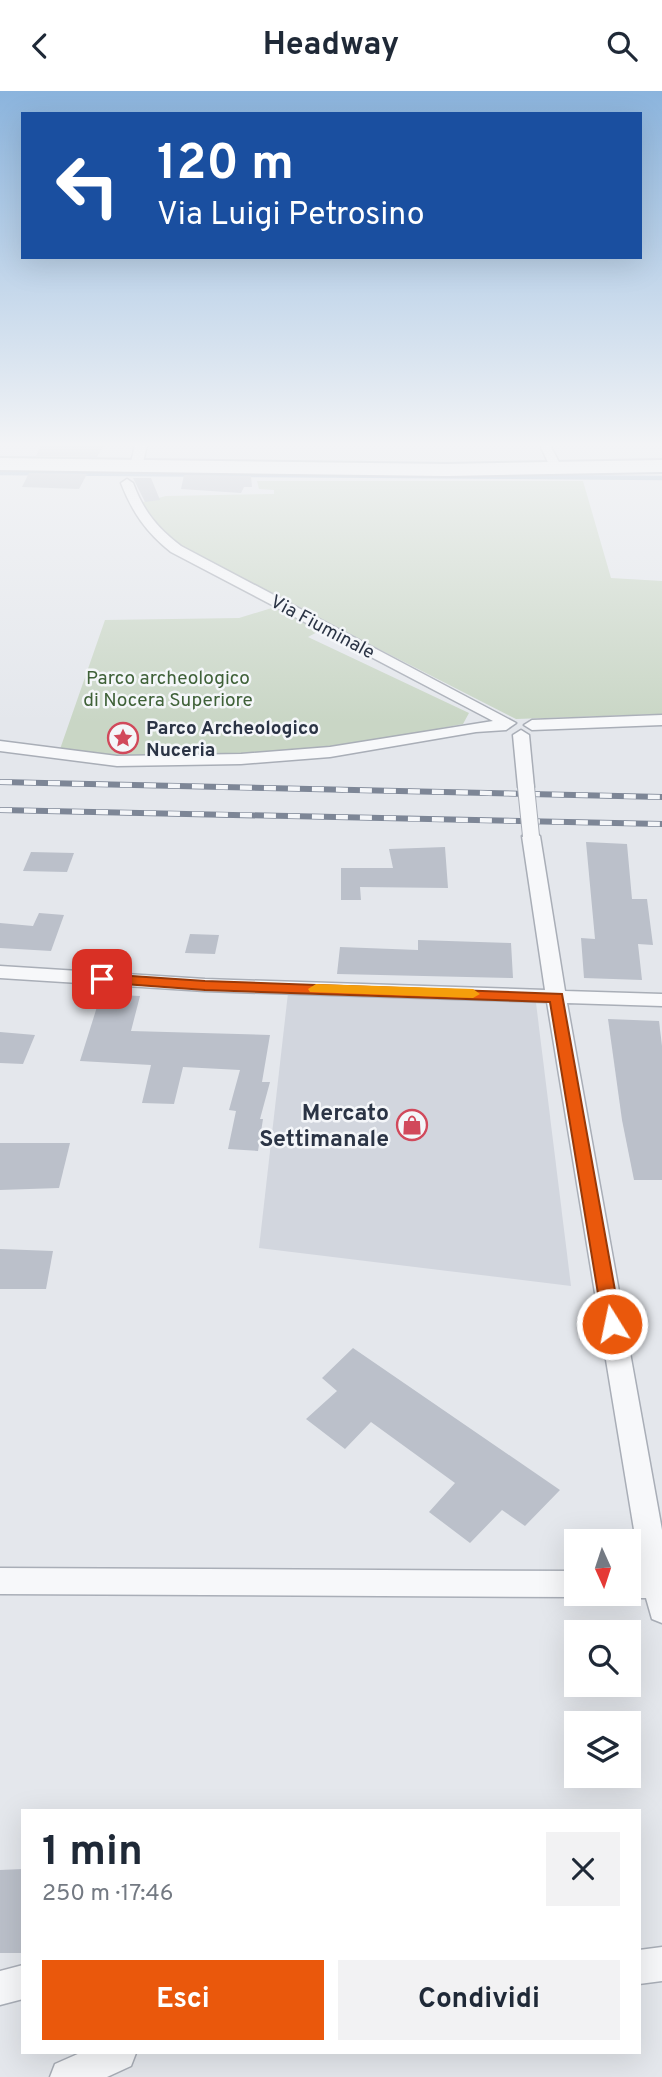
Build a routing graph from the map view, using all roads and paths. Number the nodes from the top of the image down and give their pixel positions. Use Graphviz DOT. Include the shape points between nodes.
graph roads {
  1 [pos="160,538"];
  2 [pos="662,720"];
  3 [pos="507,724"];
  4 [pos="526,730"];
  5 [pos="0,746"];
  6 [pos="0,972"];
  7 [pos="556,997"];
  8 [pos="662,1000"];
  9 [pos="0,1581"];
  10 [pos="564,1584"];
  11 [pos="641,1590"];
  12 [pos="660,1598"];
  13 [pos="662,1964"];
  14 [pos="641,1967"];
  15 [pos="116,2054"];
  16 [pos="68,2077"];
  1 -- 3 [label="street, Via Fiuminale"];
  2 -- 4 [label="street"];
  3 -- 4 [label="street" via="520,721"];
  3 -- 5 [label="street" via="330,752 241,759 117,761"];
  4 -- 7 [label="street, bridge" via="531,836"];
  6 -- 7 [label="street" via="205,985"];
  7 -- 8 [label="street"];
  7 -- 12 [label="street"];
  9 -- 10 [label="street"];
  11 -- 12 [label="street"];
  13 -- 14 [label="street"];
  15 -- 16 [label="street"];
}
